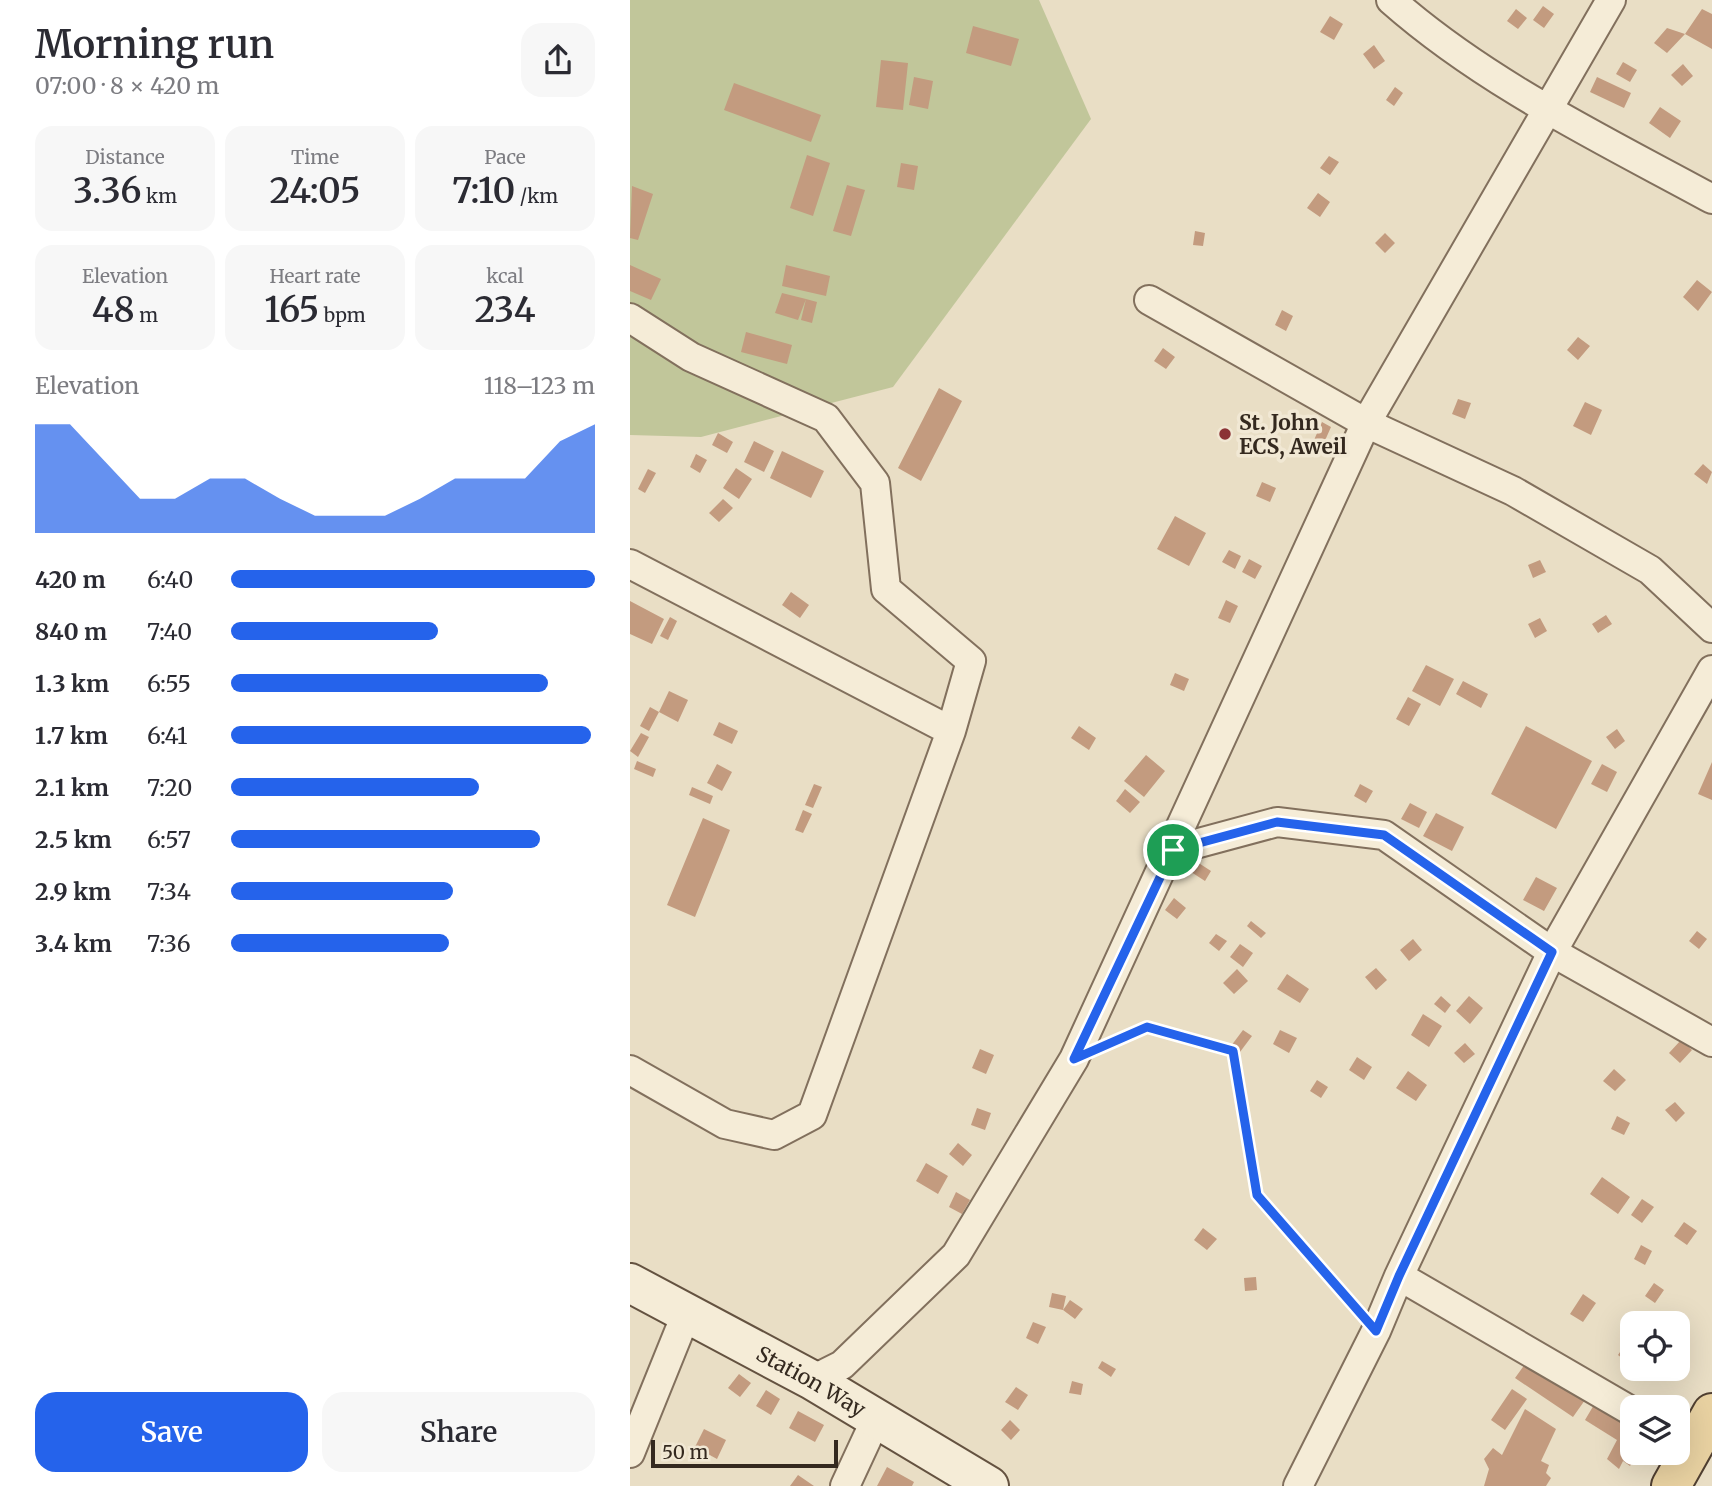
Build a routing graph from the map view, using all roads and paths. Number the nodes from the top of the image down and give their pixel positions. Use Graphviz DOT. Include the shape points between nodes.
graph roads {
  1 [pos="1391,0"];
  2 [pos="1611,0"];
  3 [pos="1548,110"];
  4 [pos="1712,199"];
  5 [pos="1149,300"];
  6 [pos="630,318"];
  7 [pos="1366,423"];
  8 [pos="630,564"];
  9 [pos="1712,628"];
  10 [pos="1712,670"];
  11 [pos="951,731"];
  12 [pos="1173,850"];
  13 [pos="1552,952"];
  14 [pos="1712,1042"];
  15 [pos="1074,1059"];
  16 [pos="630,1070"];
  17 [pos="1399,1276"];
  18 [pos="630,1283"];
  19 [pos="687,1312"];
  20 [pos="1376,1331"];
  21 [pos="812,1380"];
  22 [pos="1620,1404"];
  23 [pos="1712,1413"];
  24 [pos="877,1418"];
  25 [pos="1690,1438"];
  26 [pos="630,1453"];
  27 [pos="1678,1465"];
  28 [pos="845,1486"];
  29 [pos="989,1486"];
  30 [pos="1298,1486"];
  31 [pos="1671,1486"];
  1 -- 3 [label="street" via="1426,31"];
  2 -- 3 [label="street"];
  3 -- 4 [label="street"];
  3 -- 7 [label="street"];
  5 -- 7 [label="street"];
  6 -- 11 [label="street" via="691,357 826,418 875,484 886,589 971,661"];
  7 -- 9 [label="street" via="1513,491 1650,570"];
  7 -- 12 [label="street"];
  8 -- 11 [label="street"];
  10 -- 13 [label="street"];
  11 -- 16 [label="street" via="812,1115 774,1135 725,1124"];
  12 -- 13 [label="street" via="1277,822 1384,835"];
  12 -- 15 [label="street"];
  13 -- 14 [label="street"];
  13 -- 17 [label="street"];
  15 -- 20 [label="path" via="1147,1027 1233,1051 1257,1195"];
  15 -- 21 [label="street" via="956,1255 842,1365"];
  17 -- 20 [label="street"];
  17 -- 22 [label="street"];
  18 -- 19 [label="main road, Station Way"];
  19 -- 21 [label="main road, Station Way"];
  19 -- 26 [label="street"];
  20 -- 30 [label="street"];
  21 -- 24 [label="main road, Station Way"];
  23 -- 25 [label="main road"];
  24 -- 28 [label="street"];
  24 -- 29 [label="main road, Station Way"];
  27 -- 31 [label="main road"];
}
